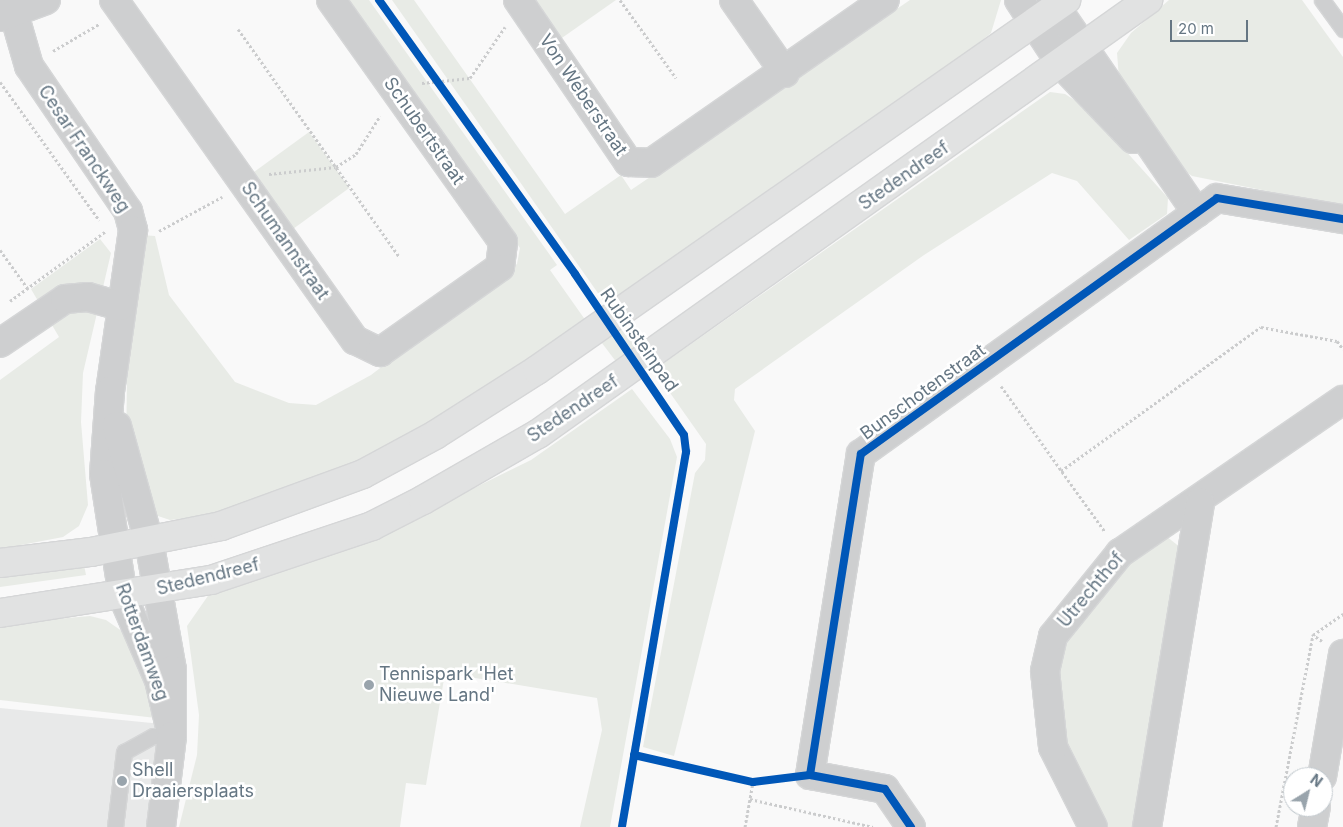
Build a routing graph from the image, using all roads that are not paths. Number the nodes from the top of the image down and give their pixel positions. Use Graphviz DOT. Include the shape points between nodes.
graph roads {
  1 [pos="46,0"];
  2 [pos="330,0"];
  3 [pos="734,0"];
  4 [pos="885,0"];
  5 [pos="1148,0"];
  6 [pos="1322,0"];
  7 [pos="519,2"];
  8 [pos="1058,2"];
  9 [pos="118,5"];
  10 [pos="6,9"];
  11 [pos="1026,11"];
  12 [pos="1343,29"];
  13 [pos="1083,48"];
  14 [pos="1061,64"];
  15 [pos="785,73"];
  16 [pos="1163,165"];
  17 [pos="1207,205"];
  18 [pos="1343,219"];
  19 [pos="500,266"];
  20 [pos="120,306"];
  21 [pos="0,343"];
  22 [pos="110,391"];
  23 [pos="1343,400"];
  24 [pos="1200,502"];
  25 [pos="149,541"];
  26 [pos="113,548"];
  27 [pos="0,562"];
  28 [pos="160,590"];
  29 [pos="123,597"];
  30 [pos="0,613"];
  31 [pos="1343,654"];
  32 [pos="172,736"];
  33 [pos="1324,767"];
  34 [pos="115,827"];
  35 [pos="161,827"];
  36 [pos="911,827"];
  37 [pos="1094,827"];
  38 [pos="1147,827"];
  1 -- 10 [label="street"];
  2 -- 19 [label="street, Schubertstraat" via="503,242"];
  3 -- 15 [label="street"];
  4 -- 15 [label="street"];
  5 -- 13 [label="main road, Stedendreef"];
  6 -- 12 [label="lane"];
  7 -- 15 [label="street, Von Weberstraat" via="628,162 651,164"];
  8 -- 11 [label="main road"];
  8 -- 13 [label="street"];
  9 -- 19 [label="street, Schumannstraat" via="355,340 380,352"];
  10 -- 20 [label="street, Cesar Franckweg" via="28,66 128,211 120,230"];
  11 -- 14 [label="street"];
  11 -- 25 [label="main road" via="538,370 435,435 363,474 293,501 221,526"];
  13 -- 14 [label="main road, Stedendreef"];
  13 -- 16 [label="street"];
  14 -- 16 [label="street" via="1102,110"];
  14 -- 28 [label="main road, Stedendreef" via="538,434 372,526 211,580"];
  16 -- 17 [label="street"];
  17 -- 18 [label="street"];
  17 -- 36 [label="street, Bunschotenstraat" via="862,454 810,775 884,789"];
  20 -- 21 [label="street" via="88,297 65,299"];
  20 -- 22 [label="street, Cesar Franckweg"];
  22 -- 25 [label="street, Cesar Franckweg" via="127,476"];
  22 -- 26 [label="street, Cesar Franckweg" via="104,474"];
  23 -- 24 [label="street, Utrechthof"];
  24 -- 37 [label="street, Utrechthof" via="1120,553 1053,636 1045,671 1053,747"];
  24 -- 38 [label="street"];
  25 -- 26 [label="main road"];
  25 -- 28 [label="street, Cesar Franckweg"];
  26 -- 27 [label="main road"];
  26 -- 29 [label="street, Rotterdamweg"];
  28 -- 29 [label="main road, Stedendreef"];
  28 -- 32 [label="street, Rotterdamweg" via="172,670"];
  29 -- 30 [label="main road, Stedendreef"];
  29 -- 32 [label="street, Rotterdamweg" via="159,680"];
  31 -- 33 [label="street"];
  32 -- 34 [label="lane" via="153,736 124,752"];
  32 -- 35 [label="street, Rotterdamweg"];
}
